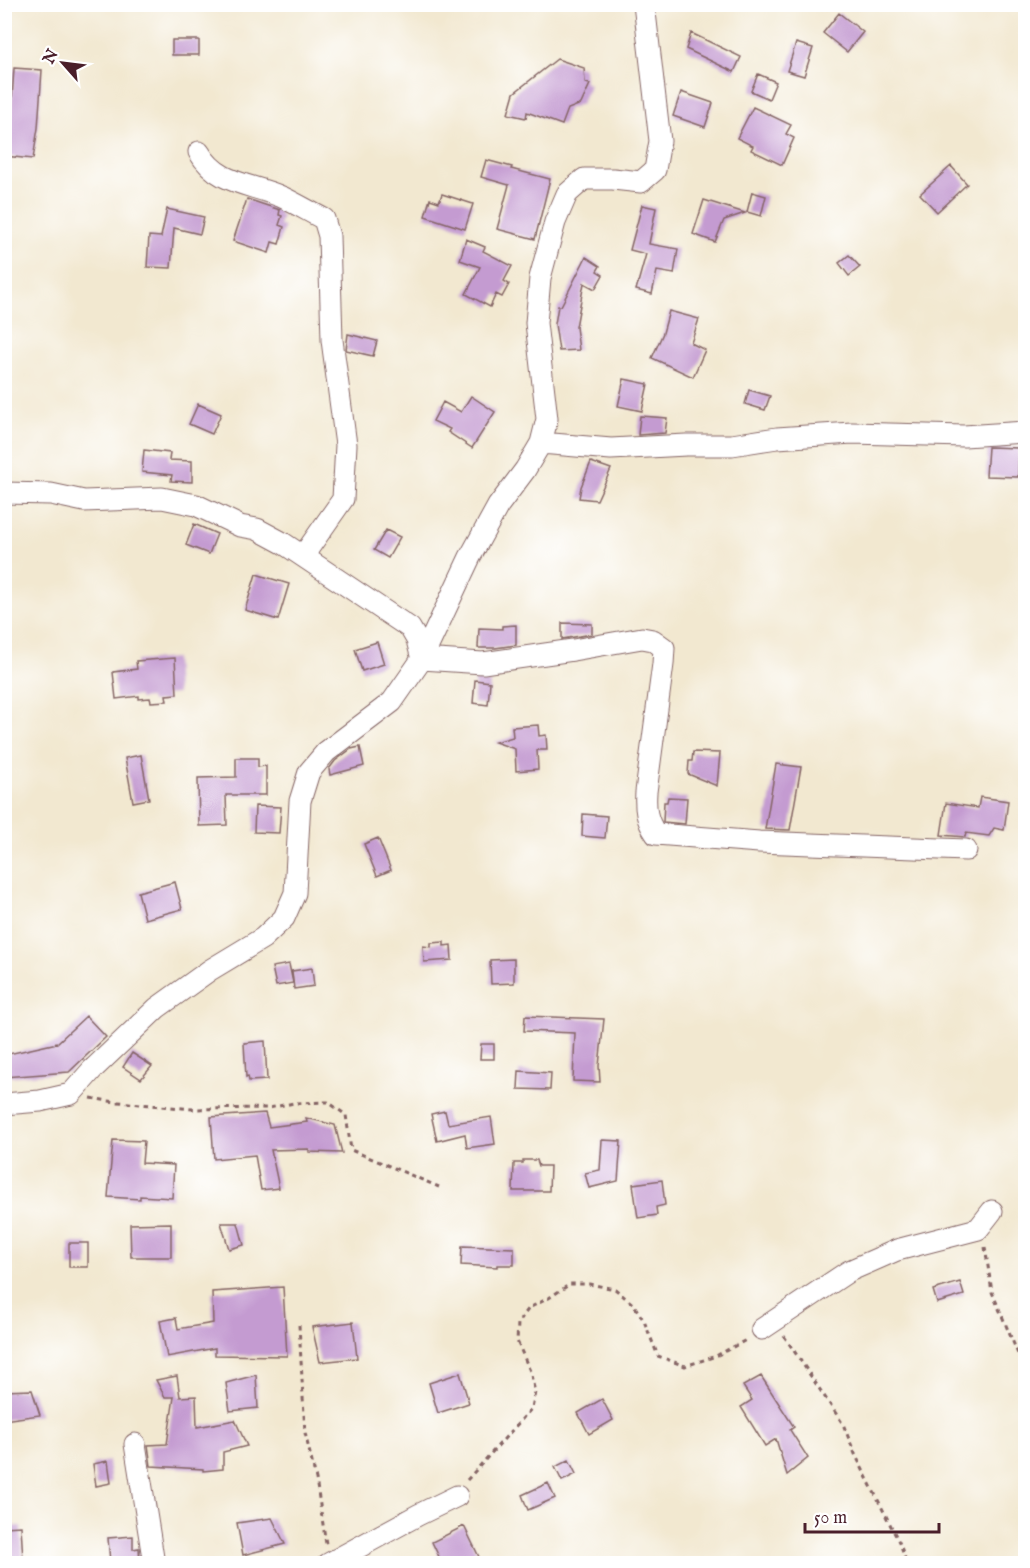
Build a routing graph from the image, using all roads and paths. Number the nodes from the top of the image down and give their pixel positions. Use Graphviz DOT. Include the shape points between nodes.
graph roads {
  1 [pos="644,4"];
  2 [pos="199,152"];
  3 [pos="1026,432"];
  4 [pos="541,443"];
  5 [pos="4,493"];
  6 [pos="303,556"];
  7 [pos="422,659"];
  8 [pos="966,850"];
  9 [pos="71,1094"];
  10 [pos="4,1104"];
  11 [pos="439,1187"];
  12 [pos="992,1211"];
  13 [pos="978,1229"];
  14 [pos="298,1325"];
  15 [pos="764,1328"];
  16 [pos="1026,1373"];
  17 [pos="135,1444"];
  18 [pos="462,1489"];
  19 [pos="329,1560"];
  20 [pos="154,1563"];
  21 [pos="907,1563"];
  1 -- 4 [label="street" via="660,141 655,170 641,182 584,179 567,194 555,222 540,278 536,323 547,419"];
  2 -- 6 [label="street" via="212,170 226,178 282,197 324,219 329,236 332,340 346,445 343,499"];
  3 -- 4 [label="street" via="963,436 852,433 724,446 611,449"];
  4 -- 7 [label="street" via="498,506"];
  5 -- 6 [label="street" via="51,494 84,501 162,498 196,505 240,526 257,529"];
  6 -- 7 [label="street" via="410,628"];
  7 -- 8 [label="street" via="483,663 642,638 653,640 664,648 645,812 656,834"];
  7 -- 9 [label="street" via="392,702 326,752 309,772 300,801 295,893 284,918 263,938 157,1008"];
  9 -- 10 [label="street"];
  9 -- 11 [label="path" via="193,1109 328,1102 346,1115 351,1150"];
  12 -- 13 [label="street"];
  13 -- 15 [label="street" via="897,1250 849,1271"];
  13 -- 16 [label="path" via="983,1235 992,1292"];
  14 -- 19 [label="path" via="305,1433"];
  15 -- 18 [label="path" via="716,1356 685,1366 658,1356 634,1305 615,1289 570,1284 529,1308 518,1323 517,1341 535,1392 532,1408"];
  15 -- 21 [label="path" via="783,1335 843,1424"];
  17 -- 20 [label="street"];
  18 -- 19 [label="street"];
}
